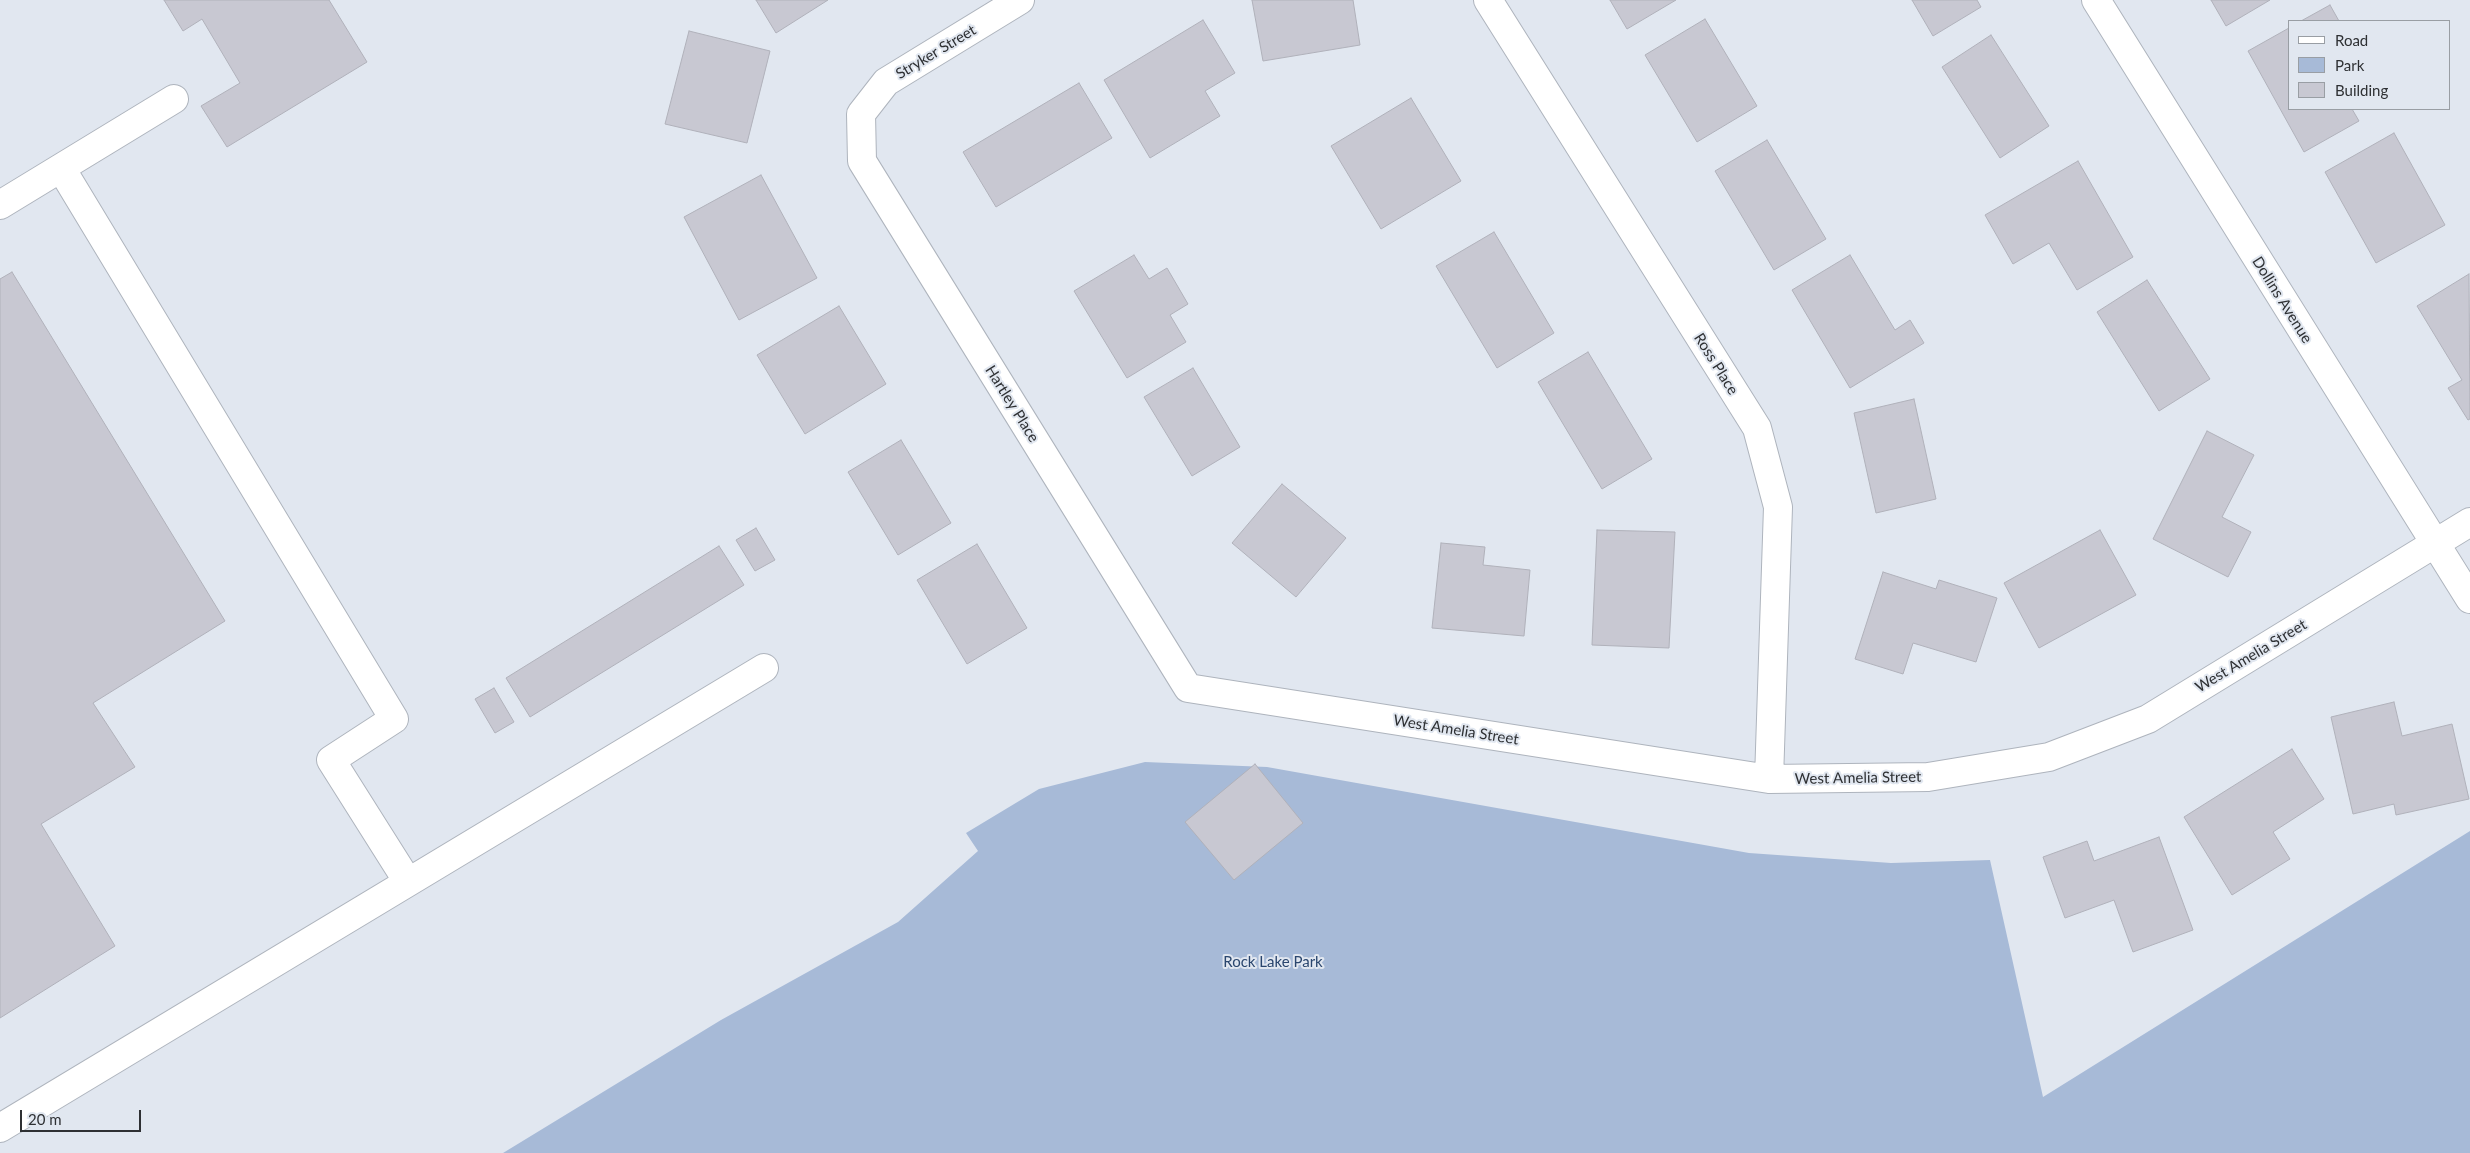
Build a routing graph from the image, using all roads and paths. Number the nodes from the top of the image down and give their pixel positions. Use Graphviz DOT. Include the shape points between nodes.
graph roads {
  1 [pos="1020,0"];
  2 [pos="1488,0"];
  3 [pos="2096,0"];
  4 [pos="174,99"];
  5 [pos="860,114"];
  6 [pos="61,168"];
  7 [pos="0,204"];
  8 [pos="2470,522"];
  9 [pos="2434,544"];
  10 [pos="2470,599"];
  11 [pos="764,668"];
  12 [pos="1188,688"];
  13 [pos="1769,779"];
  14 [pos="408,882"];
  15 [pos="0,1128"];
  1 -- 5 [label="street, Stryker Street" via="886,82"];
  2 -- 13 [label="street, Ross Place" via="1757,428 1778,507"];
  3 -- 9 [label="street, Dollins Avenue"];
  4 -- 6 [label="street"];
  5 -- 12 [label="street, Hartley Place" via="862,161"];
  6 -- 7 [label="street"];
  6 -- 14 [label="street" via="394,719 331,760"];
  8 -- 9 [label="street, West Amelia Street"];
  9 -- 10 [label="street, Dollins Avenue"];
  9 -- 13 [label="street, West Amelia Street" via="2148,719 2049,757 1928,777"];
  11 -- 14 [label="street"];
  12 -- 13 [label="street, West Amelia Street"];
  14 -- 15 [label="street"];
}
